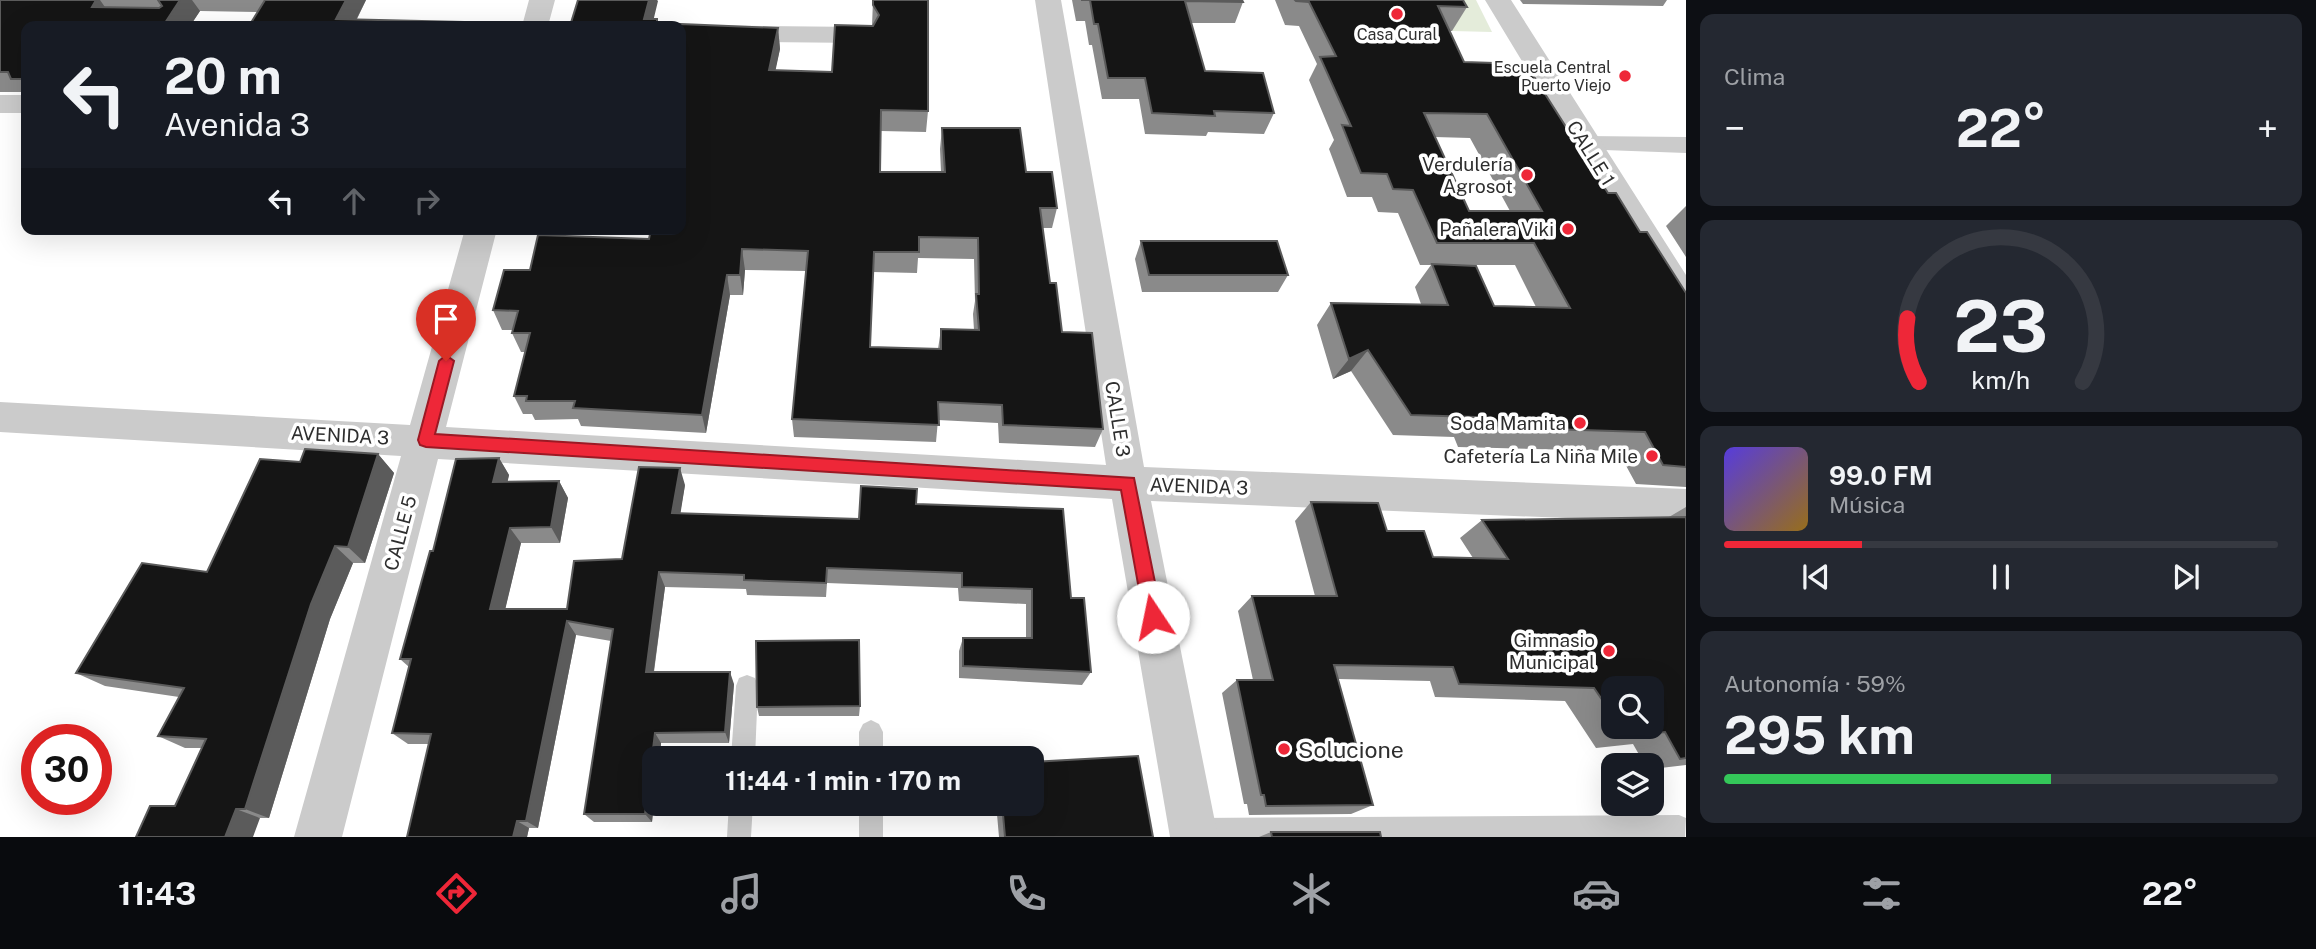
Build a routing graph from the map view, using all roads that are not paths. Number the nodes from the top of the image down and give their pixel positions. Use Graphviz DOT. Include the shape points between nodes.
graph roads {
  1 [pos="542,0"];
  2 [pos="1048,0"];
  3 [pos="1498,0"];
  4 [pos="536,21"];
  5 [pos="686,33"];
  6 [pos="862,35"];
  7 [pos="0,104"];
  8 [pos="21,104"];
  9 [pos="1585,144"];
  10 [pos="1686,145"];
  11 [pos="479,235"];
  12 [pos="1686,303"];
  13 [pos="0,417"];
  14 [pos="426,440"];
  15 [pos="1128,483"];
  16 [pos="1686,506"];
  17 [pos="747,686"];
  18 [pos="871,732"];
  19 [pos="744,746"];
  20 [pos="871,746"];
  21 [pos="740,816"];
  22 [pos="871,816"];
  23 [pos="1679,827"];
  24 [pos="1194,833"];
  25 [pos="318,837"];
  26 [pos="739,837"];
  27 [pos="872,837"];
  1 -- 4 [label="street"];
  2 -- 15 [label="street, CALLE 3"];
  3 -- 9 [label="street, CALLE 1"];
  5 -- 6 [label="street"];
  7 -- 8 [label="street"];
  9 -- 10 [label="street"];
  9 -- 12 [label="street, CALLE 1"];
  11 -- 14 [label="street, CALLE 5"];
  13 -- 14 [label="street, AVENIDA 3"];
  14 -- 15 [label="street, AVENIDA 3"];
  14 -- 25 [label="street, CALLE 5"];
  15 -- 16 [label="street, AVENIDA 3"];
  15 -- 24 [label="street, CALLE 3"];
  17 -- 19 [label="lane"];
  18 -- 20 [label="lane"];
  21 -- 26 [label="lane"];
  22 -- 27 [label="lane"];
  23 -- 24 [label="lane"];
}
